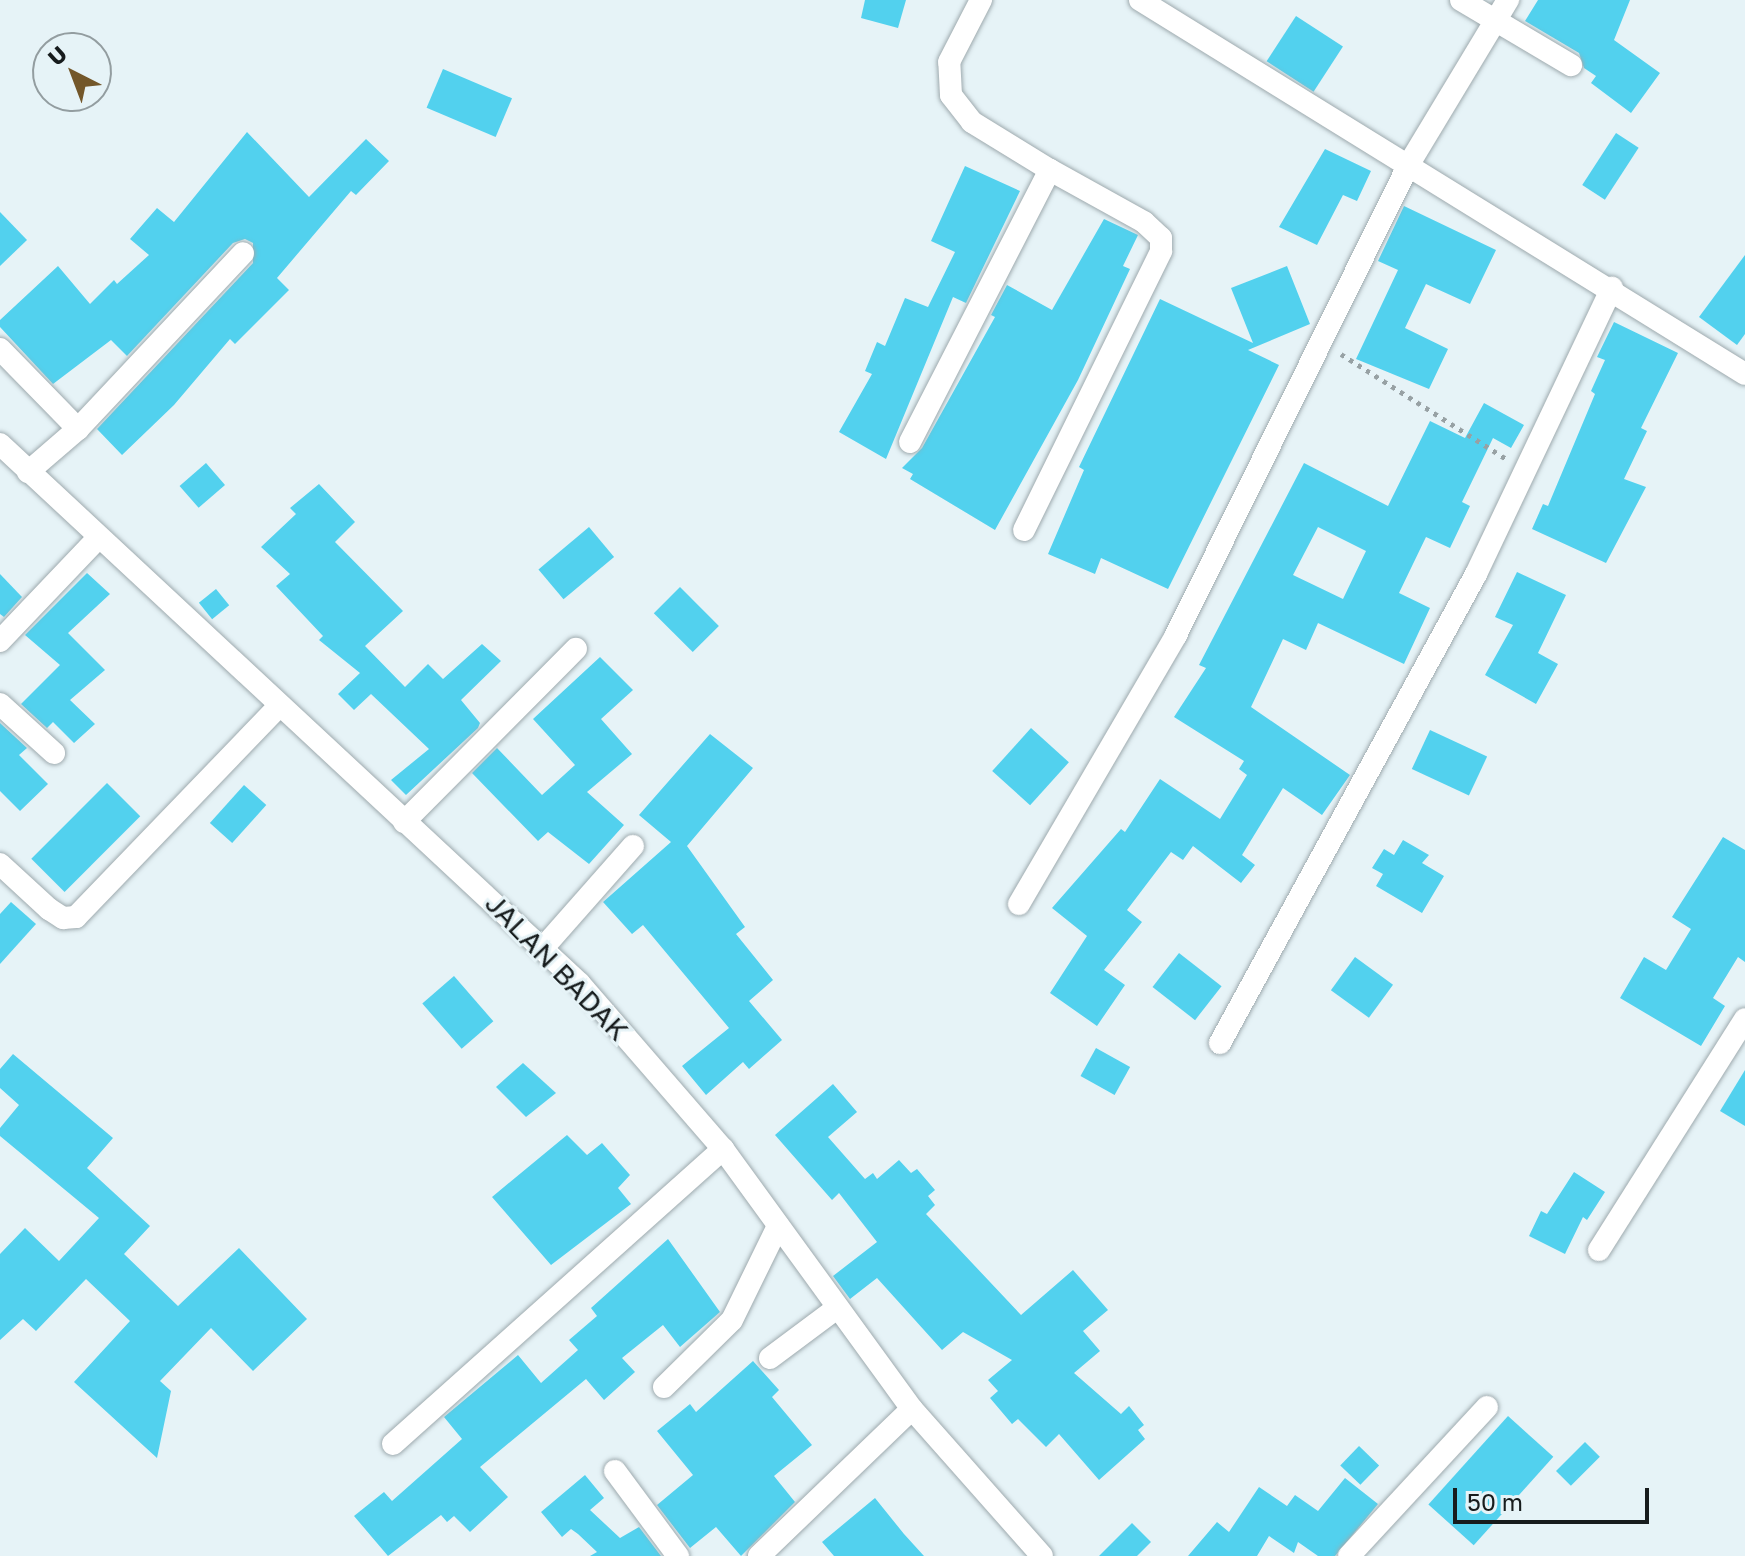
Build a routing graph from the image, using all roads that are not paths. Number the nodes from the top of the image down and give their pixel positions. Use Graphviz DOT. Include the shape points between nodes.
graph roads {
  1 [pos="981,0"];
  2 [pos="1140,0"];
  3 [pos="1461,0"];
  4 [pos="1503,9"];
  5 [pos="1571,65"];
  6 [pos="1409,164"];
  7 [pos="1050,170"];
  8 [pos="243,253"];
  9 [pos="1612,288"];
  10 [pos="0,349"];
  11 [pos="1743,368"];
  12 [pos="78,429"];
  13 [pos="910,442"];
  14 [pos="0,444"];
  15 [pos="28,472"];
  16 [pos="1024,530"];
  17 [pos="97,539"];
  18 [pos="0,641"];
  19 [pos="576,649"];
  20 [pos="0,704"];
  21 [pos="279,706"];
  22 [pos="54,753"];
  23 [pos="404,822"];
  24 [pos="633,846"];
  25 [pos="0,864"];
  26 [pos="1019,904"];
  27 [pos="543,948"];
  28 [pos="1745,1019"];
  29 [pos="1220,1043"];
  30 [pos="723,1149"];
  31 [pos="778,1226"];
  32 [pos="1599,1250"];
  33 [pos="837,1308"];
  34 [pos="770,1358"];
  35 [pos="664,1387"];
  36 [pos="1487,1407"];
  37 [pos="912,1409"];
  38 [pos="393,1444"];
  39 [pos="615,1471"];
  40 [pos="678,1556"];
  41 [pos="759,1556"];
  42 [pos="1042,1556"];
  43 [pos="1349,1556"];
  1 -- 7 [label="street" via="949,62 951,95 972,122"];
  2 -- 6 [label="street"];
  3 -- 4 [label="street"];
  4 -- 5 [label="street"];
  4 -- 6 [label="street"];
  6 -- 9 [label="street"];
  6 -- 26 [label="street" via="1176,635"];
  7 -- 13 [label="street"];
  7 -- 16 [label="street" via="1144,222 1161,238 1161,251"];
  8 -- 12 [label="street"];
  9 -- 11 [label="street"];
  9 -- 29 [label="street" via="1402,716"];
  10 -- 12 [label="street"];
  12 -- 15 [label="street"];
  14 -- 15 [label="street, JALAN BADAK"];
  15 -- 17 [label="street, JALAN BADAK"];
  17 -- 18 [label="street"];
  17 -- 21 [label="street, JALAN BADAK"];
  19 -- 23 [label="street"];
  20 -- 22 [label="street"];
  21 -- 23 [label="street, JALAN BADAK"];
  21 -- 25 [label="street" via="76,917 63,918 49,909"];
  23 -- 27 [label="street, JALAN BADAK"];
  24 -- 27 [label="street"];
  27 -- 30 [label="street, JALAN BADAK"];
  28 -- 32 [label="street"];
  30 -- 31 [label="street, JALAN BADAK"];
  30 -- 38 [label="street"];
  31 -- 33 [label="street, JALAN BADAK"];
  31 -- 35 [label="street" via="732,1320"];
  33 -- 34 [label="street"];
  33 -- 37 [label="street, JALAN BADAK"];
  36 -- 43 [label="street"];
  37 -- 41 [label="street"];
  37 -- 42 [label="street, JALAN BADAK"];
  39 -- 40 [label="street"];
}
